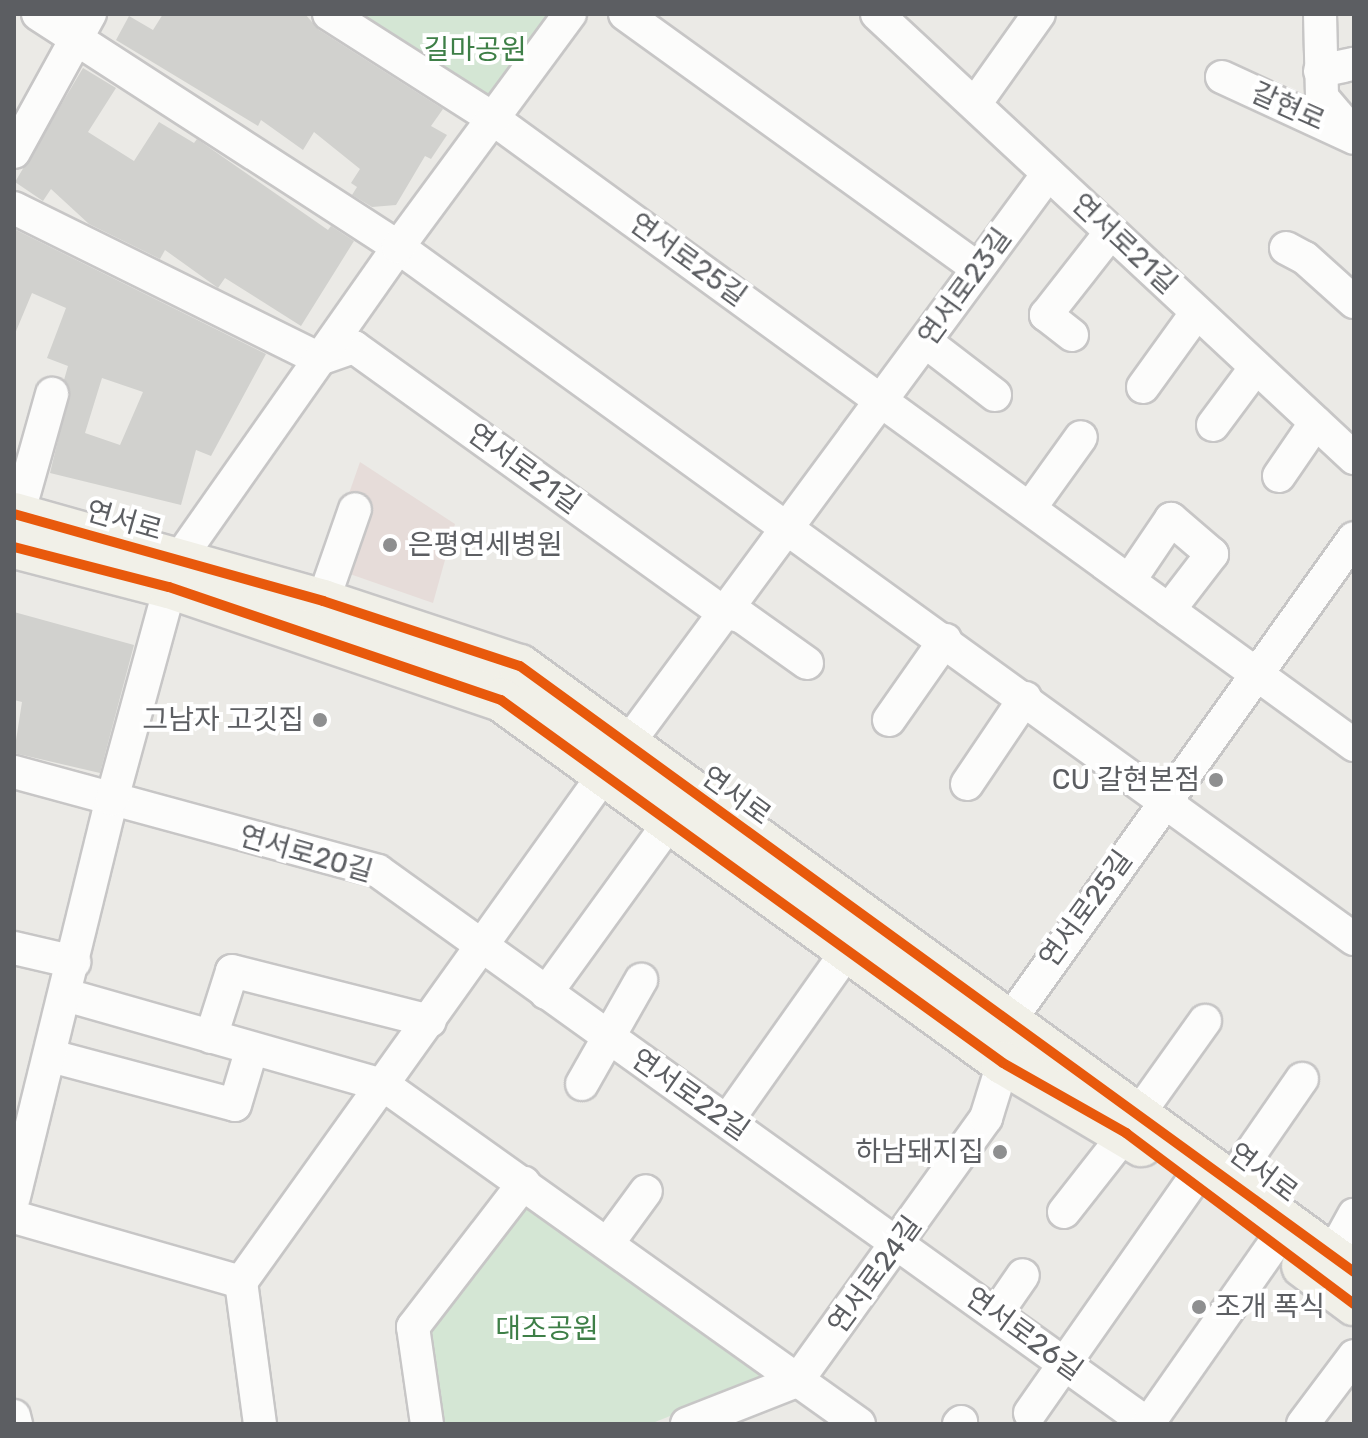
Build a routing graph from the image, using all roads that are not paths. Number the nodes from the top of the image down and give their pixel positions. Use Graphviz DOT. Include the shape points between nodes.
graph roads {
  1 [pos="38,14"];
  2 [pos="329,14"];
  3 [pos="570,14"];
  4 [pos="625,14"];
  5 [pos="1039,14"];
  6 [pos="1320,14"];
  7 [pos="881,16"];
  8 [pos="83,26"];
  9 [pos="1354,64"];
  10 [pos="1320,71"];
  11 [pos="1222,77"];
  12 [pos="975,104"];
  13 [pos="492,118"];
  14 [pos="1354,137"];
  15 [pos="14,152"];
  16 [pos="1048,174"];
  17 [pos="14,208"];
  18 [pos="1111,232"];
  19 [pos="398,247"];
  20 [pos="1286,248"];
  21 [pos="978,269"];
  22 [pos="1354,302"];
  23 [pos="1197,312"];
  24 [pos="1072,335"];
  25 [pos="926,342"];
  26 [pos="319,359"];
  27 [pos="1256,367"];
  28 [pos="1143,387"];
  29 [pos="52,394"];
  30 [pos="995,395"];
  31 [pos="883,401"];
  32 [pos="1316,422"];
  33 [pos="1213,425"];
  34 [pos="1081,437"];
  35 [pos="1354,458"];
  36 [pos="1279,476"];
  37 [pos="1030,508"];
  38 [pos="355,509"];
  39 [pos="15,525"];
  40 [pos="786,525"];
  41 [pos="1351,547"];
  42 [pos="173,575"];
  43 [pos="1129,581"];
  44 [pos="323,601"];
  45 [pos="1169,610"];
  46 [pos="723,612"];
  47 [pos="945,640"];
  48 [pos="807,663"];
  49 [pos="1258,674"];
  50 [pos="1025,698"];
  51 [pos="889,720"];
  52 [pos="1354,745"];
  53 [pos="615,761"];
  54 [pos="14,772"];
  55 [pos="967,784"];
  56 [pos="112,799"];
  57 [pos="1166,801"];
  58 [pos="669,823"];
  59 [pos="1354,939"];
  60 [pos="481,947"];
  61 [pos="14,948"];
  62 [pos="848,950"];
  63 [pos="74,962"];
  64 [pos="641,980"];
  65 [pos="546,993"];
  66 [pos="66,995"];
  67 [pos="1010,1020"];
  68 [pos="430,1021"];
  69 [pos="1205,1021"];
  70 [pos="211,1037"];
  71 [pos="609,1038"];
  72 [pos="252,1048"];
  73 [pos="51,1056"];
  74 [pos="1003,1063"];
  75 [pos="1302,1079"];
  76 [pos="582,1084"];
  77 [pos="385,1086"];
  78 [pos="727,1121"];
  79 [pos="1133,1123"];
  80 [pos="1212,1181"];
  81 [pos="524,1183"];
  82 [pos="646,1191"];
  83 [pos="14,1197"];
  84 [pos="1064,1212"];
  85 [pos="1354,1215"];
  86 [pos="14,1217"];
  87 [pos="608,1243"];
  88 [pos="900,1243"];
  89 [pos="1274,1244"];
  90 [pos="1343,1263"];
  91 [pos="1023,1275"];
  92 [pos="241,1282"];
  93 [pos="1354,1304"];
  94 [pos="996,1314"];
  95 [pos="1354,1356"];
  96 [pos="1066,1365"];
  97 [pos="797,1381"];
  98 [pos="1030,1413"];
  99 [pos="14,1416"];
  100 [pos="16,1424"];
  101 [pos="260,1424"];
  102 [pos="427,1424"];
  103 [pos="687,1424"];
  104 [pos="859,1424"];
  105 [pos="1148,1424"];
  106 [pos="1303,1424"];
  1 -- 8 [label="street"];
  2 -- 13 [label="street"];
  3 -- 13 [label="street"];
  4 -- 21 [label="street"];
  5 -- 12 [label="street"];
  6 -- 10 [label="street, 갈현로"];
  7 -- 12 [label="street"];
  8 -- 15 [label="street"];
  8 -- 19 [label="street"];
  9 -- 10 [label="street, 갈현로"];
  10 -- 14 [label="street, 갈현로" via="1322,97"];
  11 -- 14 [label="street, 갈현로"];
  12 -- 16 [label="street, 연서로21길"];
  13 -- 19 [label="street"];
  13 -- 31 [label="street, 연서로25길"];
  16 -- 18 [label="street, 연서로21길"];
  16 -- 21 [label="street, 연서로23길"];
  17 -- 26 [label="street"];
  18 -- 23 [label="street, 연서로21길"];
  18 -- 24 [label="street" via="1046,315"];
  19 -- 26 [label="street"];
  19 -- 40 [label="street"];
  20 -- 22 [label="street"];
  21 -- 25 [label="street, 연서로23길"];
  23 -- 27 [label="street, 연서로21길"];
  23 -- 28 [label="street"];
  25 -- 30 [label="street"];
  25 -- 31 [label="street, 연서로23길"];
  26 -- 42 [label="street"];
  26 -- 46 [label="street, 연서로21길" via="354,347"];
  27 -- 32 [label="street, 연서로21길"];
  27 -- 33 [label="street"];
  29 -- 39 [label="street"];
  31 -- 37 [label="street"];
  31 -- 40 [label="street, 연서로23길"];
  32 -- 35 [label="street, 연서로21길"];
  32 -- 36 [label="street"];
  34 -- 37 [label="street"];
  37 -- 43 [label="street"];
  38 -- 44 [label="street"];
  39 -- 42 [label="main road, 연서로"];
  40 -- 46 [label="street, 연서로23길"];
  40 -- 47 [label="street"];
  41 -- 49 [label="street, 연서로25길"];
  42 -- 44 [label="main road, 연서로"];
  42 -- 53 [label="main road, 연서로" via="501,700"];
  42 -- 56 [label="street"];
  43 -- 45 [label="street"];
  43 -- 45 [label="street" via="1171,519 1212,554"];
  44 -- 53 [label="main road, 연서로" via="520,666"];
  45 -- 49 [label="street"];
  46 -- 48 [label="street" via="741,616"];
  46 -- 53 [label="street, 연서로23길"];
  47 -- 50 [label="street"];
  47 -- 51 [label="street"];
  49 -- 52 [label="street"];
  49 -- 57 [label="street, 연서로25길"];
  50 -- 55 [label="street"];
  50 -- 57 [label="street"];
  53 -- 58 [label="main road, 연서로"];
  53 -- 60 [label="street"];
  53 -- 67 [label="main road, 연서로"];
  54 -- 56 [label="street, 연서로20길"];
  56 -- 60 [label="street, 연서로20길" via="378,871"];
  56 -- 63 [label="street"];
  57 -- 59 [label="street"];
  57 -- 67 [label="street, 연서로25길"];
  58 -- 62 [label="main road, 연서로"];
  58 -- 65 [label="street"];
  60 -- 65 [label="street, 연서로22길"];
  60 -- 68 [label="street"];
  61 -- 63 [label="street"];
  62 -- 74 [label="main road, 연서로"];
  62 -- 78 [label="street"];
  63 -- 66 [label="street"];
  64 -- 71 [label="street" via="612,1024"];
  65 -- 71 [label="street, 연서로22길"];
  66 -- 70 [label="street"];
  66 -- 73 [label="street"];
  67 -- 79 [label="main road, 연서로"];
  68 -- 70 [label="street" via="232,971"];
  68 -- 77 [label="street"];
  69 -- 79 [label="street"];
  70 -- 72 [label="street"];
  71 -- 76 [label="street"];
  71 -- 78 [label="street, 연서로22길"];
  72 -- 73 [label="street" via="235,1105"];
  72 -- 77 [label="street"];
  73 -- 83 [label="street"];
  74 -- 79 [label="main road, 연서로"];
  74 -- 88 [label="street, 연서로24길" via="986,1118"];
  75 -- 80 [label="street"];
  77 -- 81 [label="street"];
  77 -- 92 [label="street"];
  78 -- 88 [label="street, 연서로22길"];
  79 -- 80 [label="main road, 연서로"];
  79 -- 84 [label="street"];
  80 -- 89 [label="main road, 연서로"];
  80 -- 90 [label="main road, 연서로"];
  80 -- 96 [label="street, 연서로"];
  81 -- 87 [label="street"];
  81 -- 102 [label="street" via="413,1327"];
  82 -- 87 [label="street"];
  85 -- 90 [label="street"];
  86 -- 92 [label="street"];
  87 -- 97 [label="street"];
  88 -- 94 [label="street, 연서로26길"];
  88 -- 97 [label="street, 연서로24길"];
  89 -- 93 [label="main road, 연서로"];
  89 -- 105 [label="street, 연서로"];
  91 -- 94 [label="street"];
  92 -- 101 [label="street"];
  94 -- 96 [label="street, 연서로26길"];
  95 -- 106 [label="street"];
  96 -- 98 [label="street, 연서로"];
  96 -- 105 [label="street, 연서로26길"];
  97 -- 103 [label="street"];
  97 -- 104 [label="street"];
  99 -- 100 [label="street"];
}
